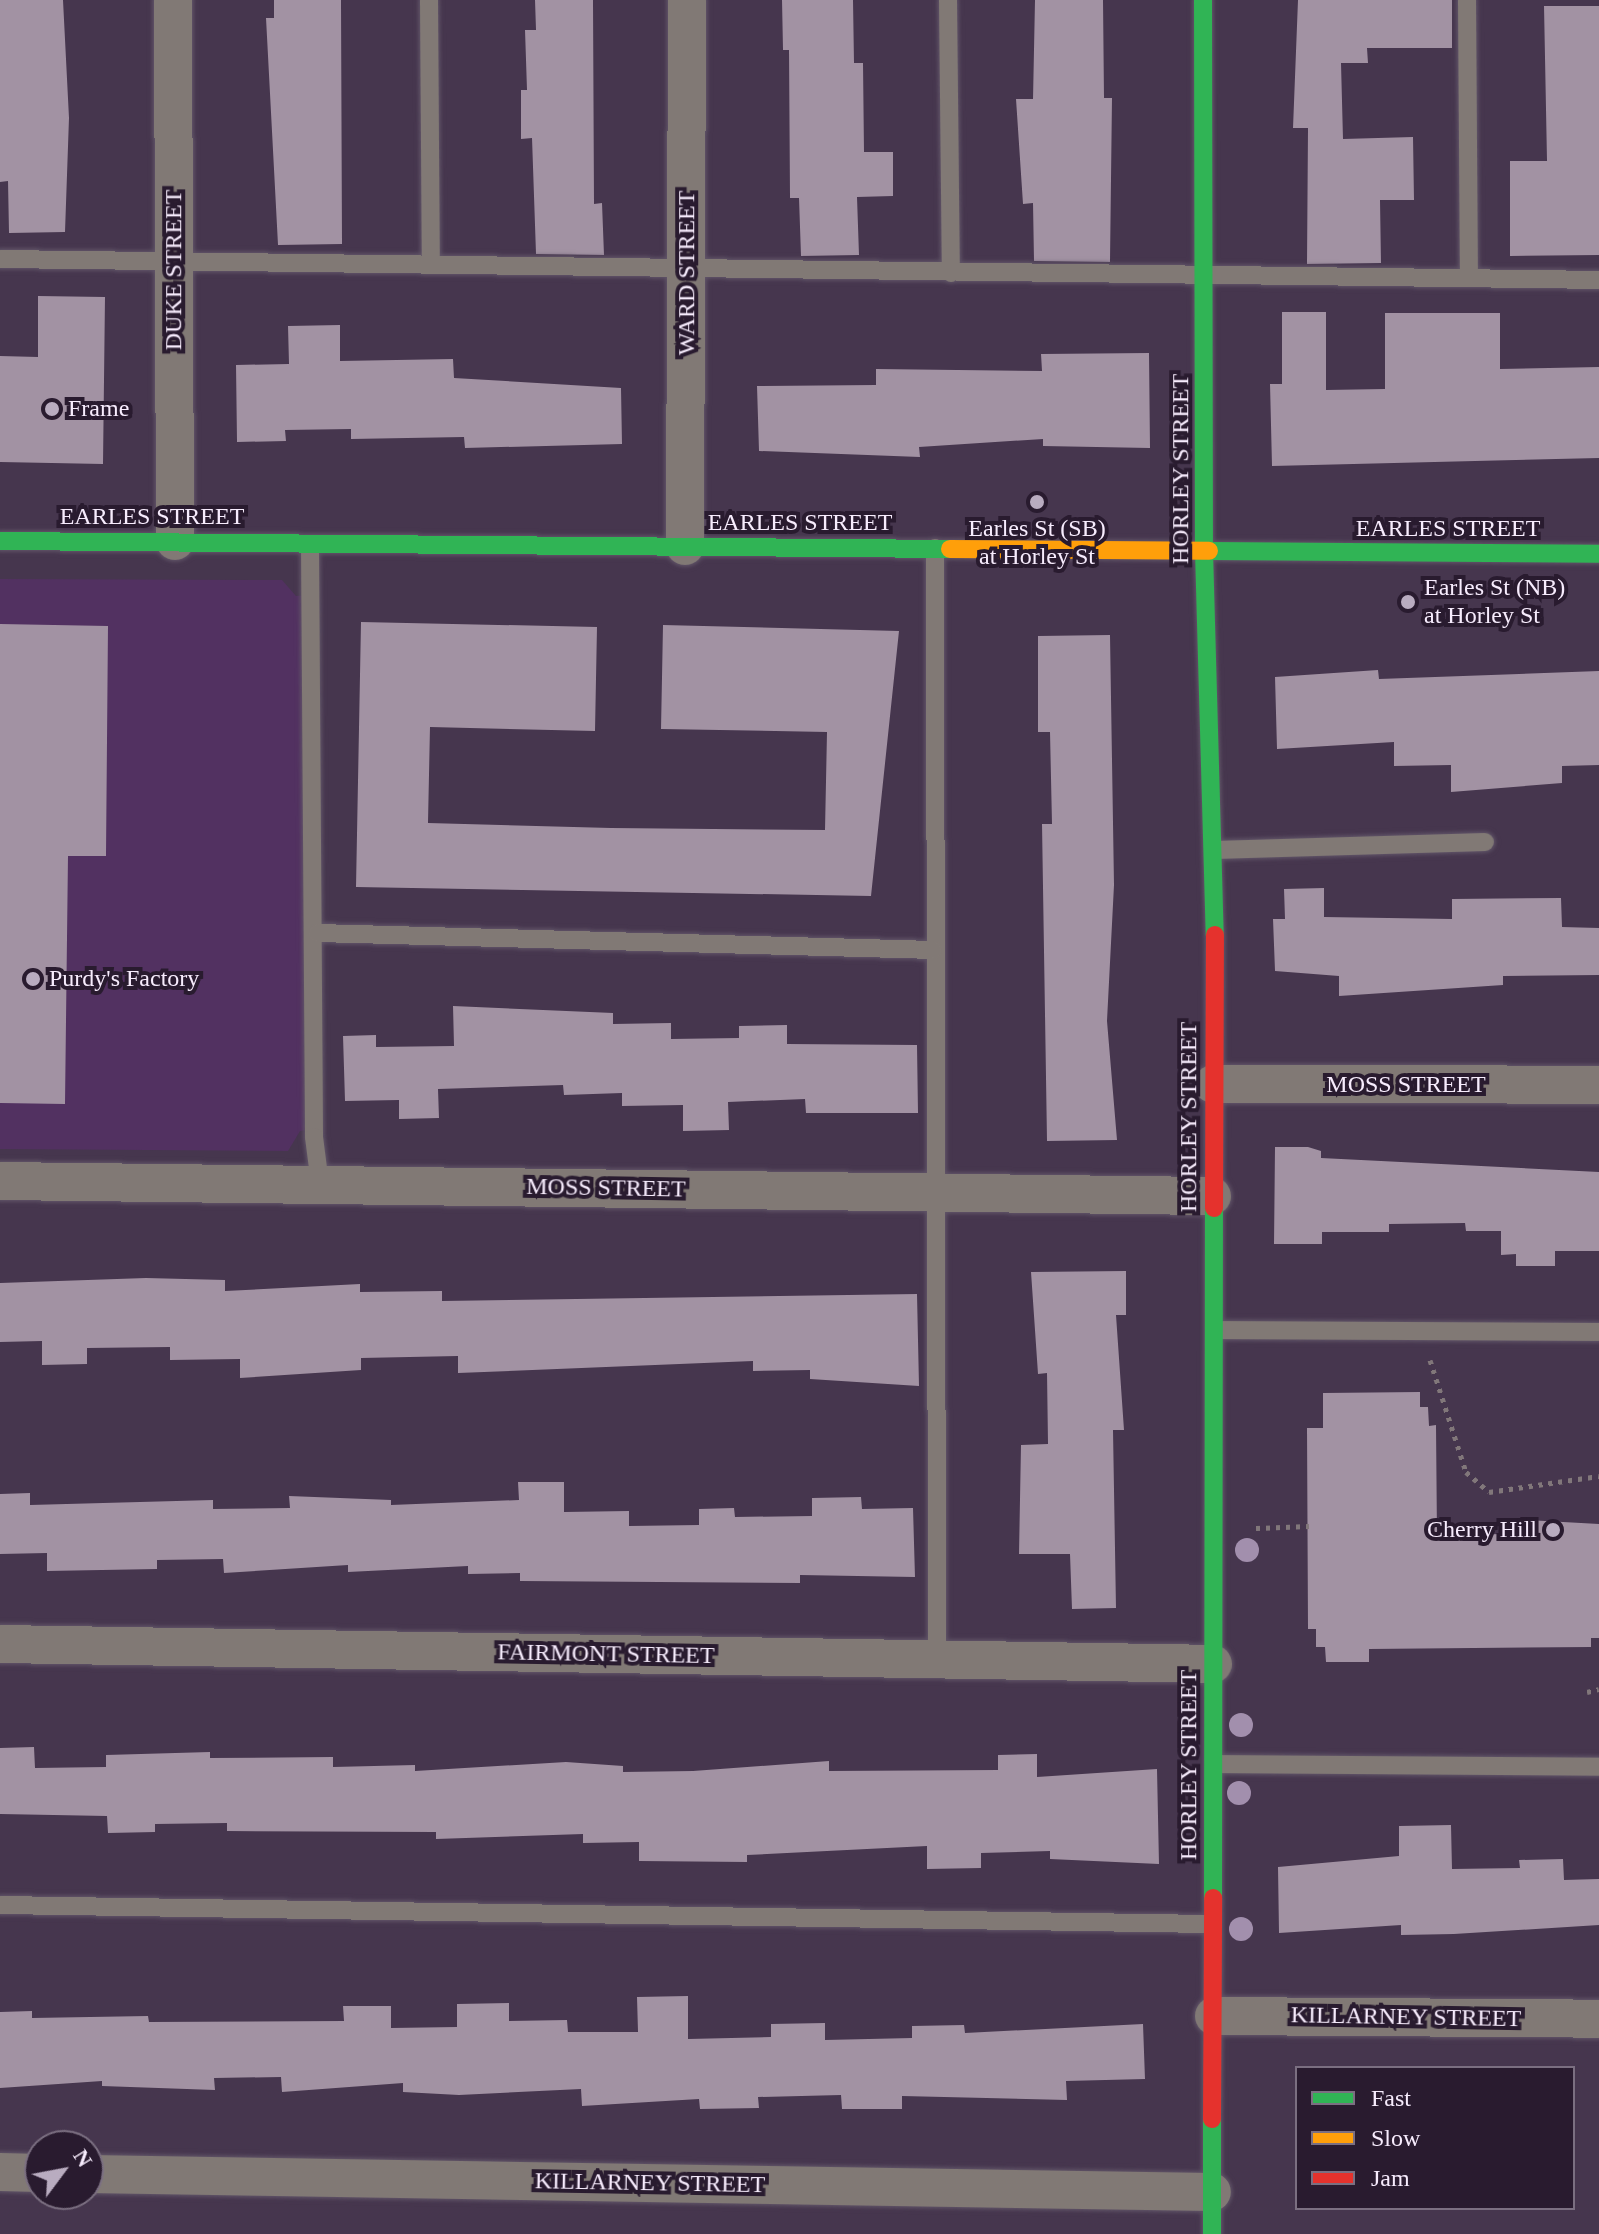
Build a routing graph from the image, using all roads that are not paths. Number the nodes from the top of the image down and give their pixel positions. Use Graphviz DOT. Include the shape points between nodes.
graph roads {
  1 [pos="173,0"];
  2 [pos="429,0"];
  3 [pos="687,0"];
  4 [pos="948,0"];
  5 [pos="1203,0"];
  6 [pos="1467,0"];
  7 [pos="0,259"];
  8 [pos="174,262"];
  9 [pos="431,263"];
  10 [pos="687,269"];
  11 [pos="951,273"];
  12 [pos="1204,278"];
  13 [pos="1469,278"];
  14 [pos="1599,280"];
  15 [pos="310,540"];
  16 [pos="0,541"];
  17 [pos="175,541"];
  18 [pos="685,546"];
  19 [pos="935,548"];
  20 [pos="1204,551"];
  21 [pos="1599,554"];
  22 [pos="1485,842"];
  23 [pos="1215,850"];
  24 [pos="318,933"];
  25 [pos="933,950"];
  26 [pos="1213,1084"];
  27 [pos="1599,1085"];
  28 [pos="0,1181"];
  29 [pos="320,1184"];
  30 [pos="935,1192"];
  31 [pos="1212,1196"];
  32 [pos="1211,1330"];
  33 [pos="1599,1332"];
  34 [pos="0,1644"];
  35 [pos="937,1659"];
  36 [pos="1213,1664"];
  37 [pos="1213,1764"];
  38 [pos="1599,1767"];
  39 [pos="0,1905"];
  40 [pos="1214,1924"];
  41 [pos="1214,2016"];
  42 [pos="1599,2019"];
  43 [pos="0,2172"];
  44 [pos="24,2173"];
  45 [pos="104,2174"];
  46 [pos="1212,2192"];
  47 [pos="1212,2234"];
  1 -- 8 [label="street, DUKE STREET"];
  2 -- 9 [label="lane"];
  3 -- 10 [label="street, WARD STREET"];
  4 -- 11 [label="lane"];
  5 -- 12 [label="street, HORLEY STREET"];
  6 -- 13 [label="lane"];
  7 -- 8 [label="lane"];
  8 -- 9 [label="lane"];
  8 -- 17 [label="street, DUKE STREET"];
  9 -- 10 [label="lane"];
  10 -- 11 [label="lane"];
  10 -- 18 [label="street, WARD STREET"];
  11 -- 12 [label="lane"];
  12 -- 13 [label="lane"];
  12 -- 20 [label="street, HORLEY STREET"];
  13 -- 14 [label="lane"];
  15 -- 17 [label="street, EARLES STREET"];
  15 -- 18 [label="street, EARLES STREET"];
  15 -- 24 [label="lane"];
  16 -- 17 [label="street, EARLES STREET"];
  18 -- 19 [label="street, EARLES STREET"];
  19 -- 20 [label="street, EARLES STREET"];
  19 -- 25 [label="lane"];
  20 -- 21 [label="street, EARLES STREET"];
  20 -- 23 [label="street, HORLEY STREET"];
  22 -- 23 [label="lane"];
  23 -- 26 [label="street, HORLEY STREET"];
  24 -- 25 [label="lane"];
  24 -- 29 [label="lane" via="314,1137"];
  25 -- 30 [label="lane"];
  26 -- 27 [label="street, MOSS STREET"];
  26 -- 31 [label="street, HORLEY STREET"];
  28 -- 29 [label="street, MOSS STREET"];
  29 -- 30 [label="street, MOSS STREET"];
  30 -- 31 [label="street, MOSS STREET"];
  30 -- 35 [label="lane"];
  31 -- 32 [label="street, HORLEY STREET"];
  32 -- 33 [label="lane"];
  32 -- 36 [label="street, HORLEY STREET"];
  34 -- 35 [label="street, FAIRMONT STREET"];
  35 -- 36 [label="street, FAIRMONT STREET"];
  36 -- 37 [label="street, HORLEY STREET"];
  37 -- 38 [label="lane"];
  37 -- 40 [label="street, HORLEY STREET"];
  39 -- 40 [label="lane"];
  40 -- 41 [label="street, HORLEY STREET"];
  41 -- 42 [label="street, KILLARNEY STREET"];
  41 -- 46 [label="street, HORLEY STREET"];
  43 -- 44 [label="street"];
  45 -- 46 [label="street, KILLARNEY STREET"];
  46 -- 47 [label="street, HORLEY STREET"];
}
